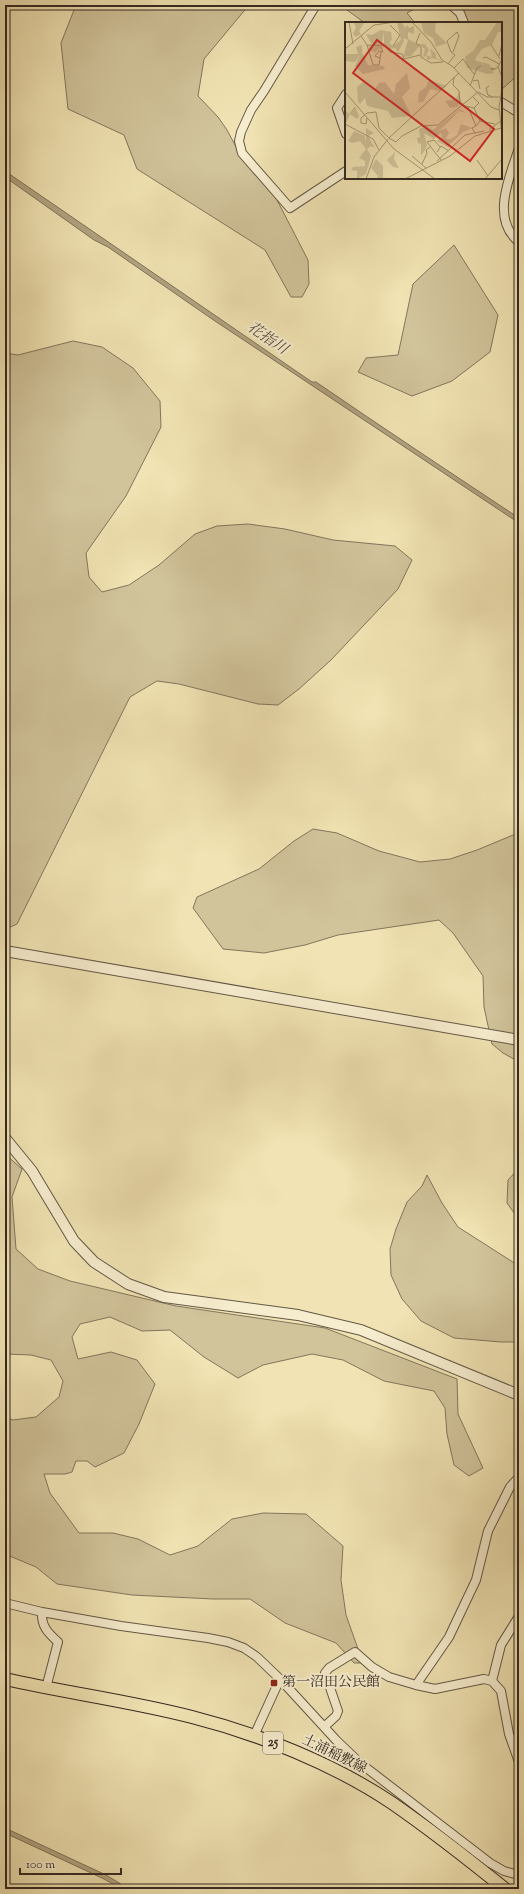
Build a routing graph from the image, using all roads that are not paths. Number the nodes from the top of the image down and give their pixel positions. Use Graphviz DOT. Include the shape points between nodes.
graph roads {
  1 [pos="316,5"];
  2 [pos="451,5"];
  3 [pos="464,22"];
  4 [pos="345,96"];
  5 [pos="502,103"];
  6 [pos="519,113"];
  7 [pos="345,131"];
  8 [pos="519,148"];
  9 [pos="345,172"];
  10 [pos="519,242"];
  11 [pos="5,951"];
  12 [pos="519,1040"];
  13 [pos="5,1138"];
  14 [pos="519,1395"];
  15 [pos="519,1477"];
  16 [pos="5,1603"];
  17 [pos="42,1612"];
  18 [pos="519,1616"];
  19 [pos="5,1679"];
  20 [pos="280,1679"];
  21 [pos="492,1680"];
  22 [pos="416,1685"];
  23 [pos="46,1688"];
  24 [pos="324,1727"];
  25 [pos="254,1736"];
  26 [pos="519,1762"];
  27 [pos="519,1875"];
  28 [pos="505,1889"];
  1 -- 9 [label="street" via="251,110 239,141 242,153 290,208"];
  2 -- 3 [label="street" via="460,13"];
  4 -- 7 [label="street" via="337,108"];
  5 -- 6 [label="street"];
  8 -- 10 [label="street" via="503,203 508,228 514,239"];
  11 -- 12 [label="street"];
  13 -- 14 [label="street" via="32,1171 74,1241 94,1262 128,1284 164,1297 298,1314 361,1330"];
  15 -- 22 [label="street" via="510,1487 488,1531 476,1580 449,1637"];
  16 -- 17 [label="street"];
  17 -- 20 [label="street" via="228,1642 244,1648 257,1657"];
  17 -- 23 [label="street" via="42,1621 48,1633 58,1642"];
  18 -- 21 [label="street" via="501,1644"];
  19 -- 23 [label="main road, 土浦稲敷線 / 25"];
  20 -- 24 [label="street"];
  20 -- 25 [label="street"];
  21 -- 22 [label="street" via="484,1679 435,1689"];
  21 -- 26 [label="street" via="501,1691 509,1734"];
  22 -- 24 [label="street" via="389,1677 372,1667 355,1652 324,1673 338,1711"];
  23 -- 25 [label="main road, 土浦稲敷線 / 25" via="152,1707"];
  24 -- 27 [label="street" via="360,1763 475,1852 504,1871"];
  25 -- 28 [label="main road, 土浦稲敷線 / 25" via="297,1753 359,1783 391,1802"];
}
